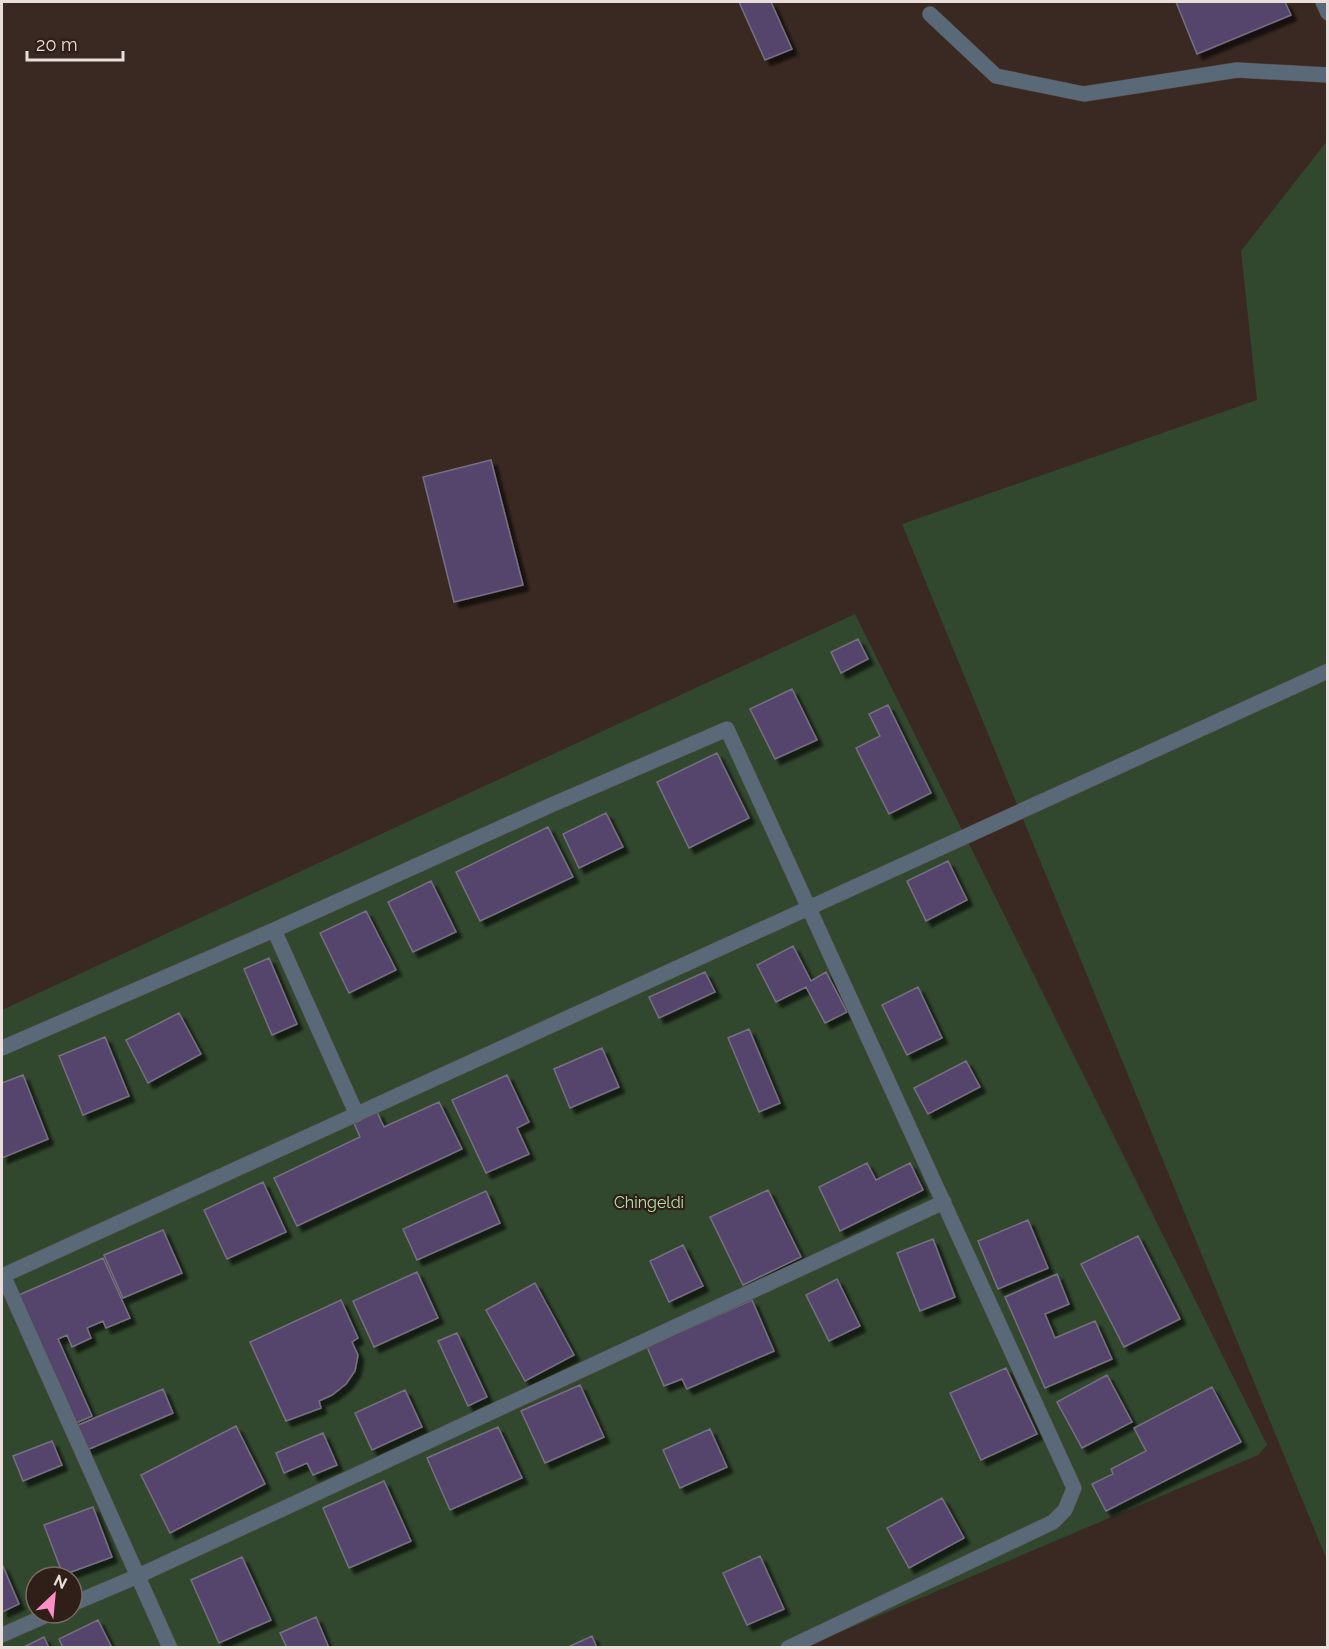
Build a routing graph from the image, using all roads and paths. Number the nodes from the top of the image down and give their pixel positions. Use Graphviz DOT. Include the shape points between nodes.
graph roads {
  1 [pos="1323,2"];
  2 [pos="1328,13"];
  3 [pos="930,14"];
  4 [pos="1328,75"];
  5 [pos="1328,671"];
  6 [pos="809,907"];
  7 [pos="274,930"];
  8 [pos="2,1048"];
  9 [pos="357,1115"];
  10 [pos="944,1202"];
  11 [pos="2,1275"];
  12 [pos="138,1576"];
  13 [pos="84,1600"];
  14 [pos="25,1625"];
  15 [pos="2,1635"];
  16 [pos="170,1647"];
  17 [pos="788,1647"];
  1 -- 2 [label="street"];
  3 -- 4 [label="street" via="996,76 1084,94 1237,70"];
  5 -- 6 [label="street"];
  6 -- 7 [label="street" via="727,729"];
  6 -- 9 [label="street"];
  6 -- 10 [label="street"];
  7 -- 8 [label="street"];
  7 -- 9 [label="street"];
  9 -- 11 [label="street"];
  10 -- 12 [label="street"];
  10 -- 17 [label="street" via="1074,1488 1065,1510 1053,1522"];
  11 -- 12 [label="street"];
  12 -- 13 [label="street"];
  12 -- 16 [label="street"];
  14 -- 15 [label="street"];
}
